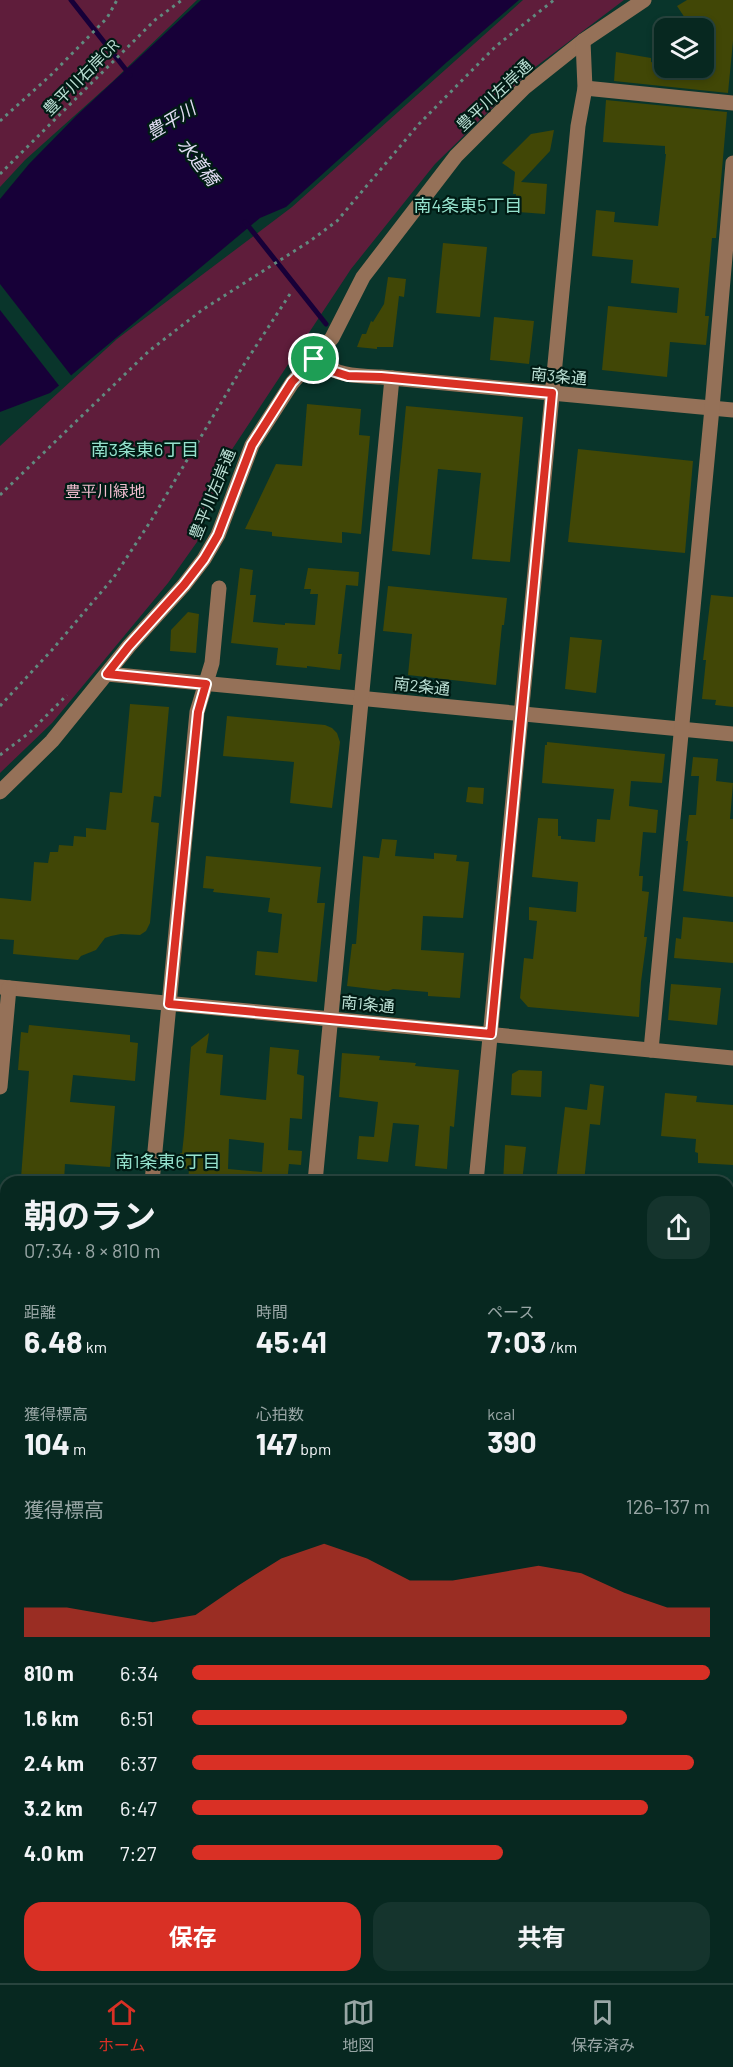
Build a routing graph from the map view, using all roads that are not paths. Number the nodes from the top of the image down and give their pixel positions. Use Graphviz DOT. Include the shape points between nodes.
graph roads {
  1 [pos="644,0"];
  2 [pos="582,41"];
  3 [pos="585,88"];
  4 [pos="733,103"];
  5 [pos="733,163"];
  6 [pos="314,359"];
  7 [pos="386,378"];
  8 [pos="552,393"];
  9 [pos="712,408"];
  10 [pos="733,410"];
  11 [pos="219,588"];
  12 [pos="107,674"];
  13 [pos="206,684"];
  14 [pos="362,698"];
  15 [pos="523,713"];
  16 [pos="682,729"];
  17 [pos="733,734"];
  18 [pos="0,792"];
  19 [pos="5,987"];
  20 [pos="169,1004"];
  21 [pos="331,1019"];
  22 [pos="491,1034"];
  23 [pos="651,1050"];
  24 [pos="733,1058"];
  25 [pos="0,1087"];
  26 [pos="153,1176"];
  27 [pos="316,1176"];
  28 [pos="477,1176"];
  1 -- 2 [label="street, 豊平川左岸通"];
  2 -- 3 [label="street"];
  2 -- 6 [label="street, 豊平川左岸通" via="524,88 456,156 363,277 332,338"];
  3 -- 4 [label="street"];
  3 -- 8 [label="street"];
  5 -- 9 [label="street"];
  6 -- 7 [label="street, 南3条通" via="329,370 348,376"];
  6 -- 12 [label="street, 豊平川左岸通" via="292,382 252,445 218,535 204,559"];
  7 -- 8 [label="street, 南3条通"];
  7 -- 14 [label="street"];
  8 -- 9 [label="street, 南3条通"];
  8 -- 15 [label="street"];
  9 -- 10 [label="street, 南3条通"];
  9 -- 16 [label="street"];
  11 -- 13 [label="street" via="212,663"];
  12 -- 13 [label="street, 南2条通"];
  12 -- 18 [label="street, 豊平川左岸通" via="52,741"];
  13 -- 14 [label="street, 南2条通"];
  13 -- 20 [label="street" via="198,712"];
  14 -- 15 [label="street, 南2条通"];
  14 -- 21 [label="street"];
  15 -- 16 [label="street, 南2条通"];
  15 -- 22 [label="street"];
  16 -- 17 [label="street, 南2条通"];
  16 -- 23 [label="street"];
  19 -- 20 [label="street, 南1条通"];
  19 -- 25 [label="street"];
  20 -- 21 [label="street, 南1条通"];
  20 -- 26 [label="street"];
  21 -- 22 [label="street, 南1条通"];
  21 -- 27 [label="street"];
  22 -- 23 [label="street, 南1条通"];
  22 -- 28 [label="street"];
  23 -- 24 [label="street, 南1条通"];
}
